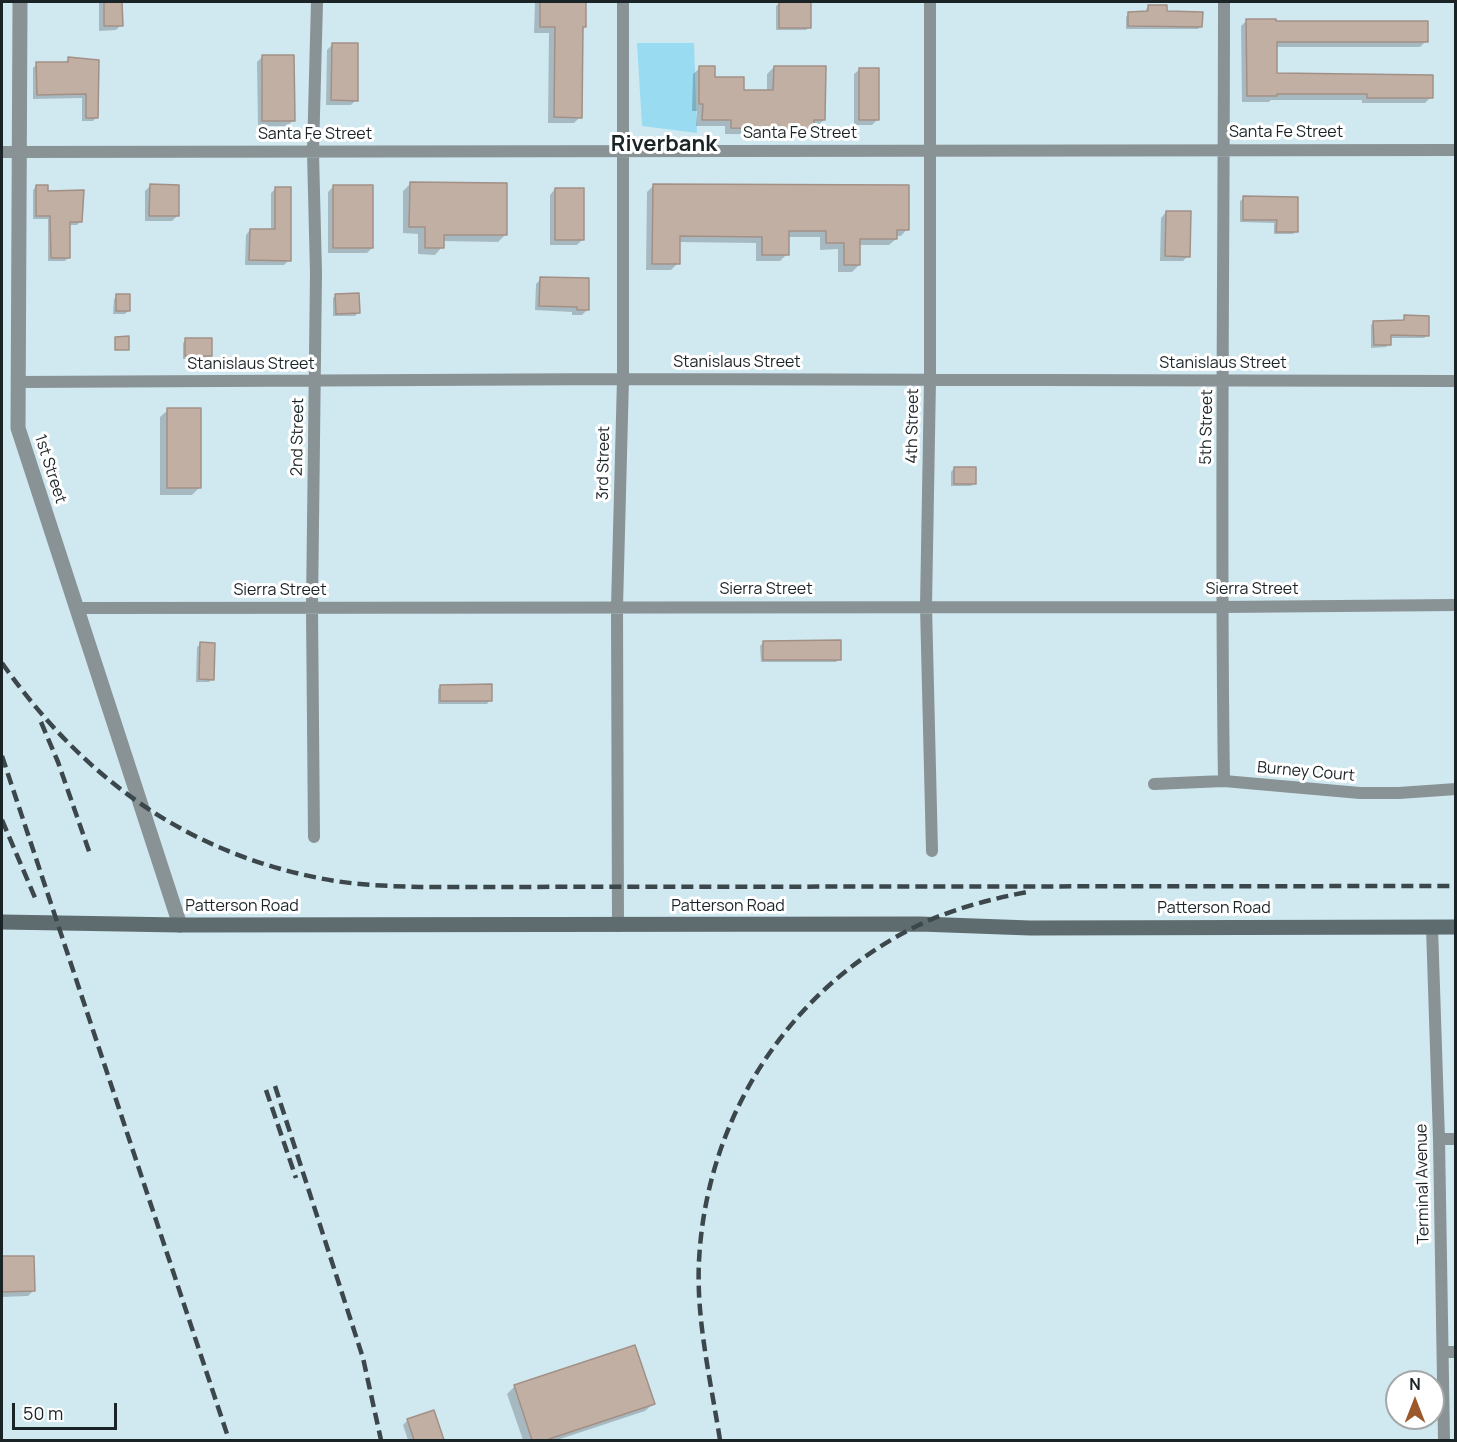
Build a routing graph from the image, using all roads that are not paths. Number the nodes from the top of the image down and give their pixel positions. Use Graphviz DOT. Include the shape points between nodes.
graph roads {
  1 [pos="20,2"];
  2 [pos="317,2"];
  3 [pos="623,2"];
  4 [pos="930,2"];
  5 [pos="1224,2"];
  6 [pos="1224,150"];
  7 [pos="1455,150"];
  8 [pos="623,151"];
  9 [pos="930,151"];
  10 [pos="2,152"];
  11 [pos="19,152"];
  12 [pos="313,153"];
  13 [pos="623,379"];
  14 [pos="930,380"];
  15 [pos="1224,380"];
  16 [pos="315,381"];
  17 [pos="1455,381"];
  18 [pos="18,382"];
  19 [pos="1455,605"];
  20 [pos="926,606"];
  21 [pos="312,607"];
  22 [pos="617,607"];
  23 [pos="1221,607"];
  24 [pos="76,608"];
  25 [pos="1224,782"];
  26 [pos="1154,784"];
  27 [pos="1455,789"];
  28 [pos="314,837"];
  29 [pos="932,851"];
  30 [pos="2,922"];
  31 [pos="180,925"];
  32 [pos="618,926"];
  33 [pos="1431,927"];
  34 [pos="1455,927"];
  35 [pos="1439,1138"];
  36 [pos="1455,1139"];
  37 [pos="1449,1352"];
  38 [pos="1444,1440"];
  1 -- 11 [label="street, 1st Street"];
  2 -- 12 [label="street, 2nd Street"];
  3 -- 8 [label="street, 3rd Street"];
  4 -- 9 [label="street, 4th Street"];
  5 -- 6 [label="street, 5th Street"];
  6 -- 7 [label="street, Santa Fe Street"];
  6 -- 9 [label="street, Santa Fe Street"];
  6 -- 15 [label="street, 5th Street"];
  8 -- 9 [label="street, Santa Fe Street"];
  8 -- 12 [label="street, Santa Fe Street"];
  8 -- 13 [label="street, 3rd Street"];
  9 -- 14 [label="street, 4th Street"];
  10 -- 11 [label="street, Santa Fe Street"];
  11 -- 12 [label="street, Santa Fe Street"];
  11 -- 18 [label="street, 1st Street"];
  12 -- 16 [label="street, 2nd Street"];
  13 -- 14 [label="street, Stanislaus Street"];
  13 -- 16 [label="street, Stanislaus Street"];
  13 -- 22 [label="street, 3rd Street"];
  14 -- 15 [label="street, Stanislaus Street"];
  14 -- 20 [label="street, 4th Street"];
  15 -- 17 [label="street, Stanislaus Street"];
  15 -- 23 [label="street, 5th Street"];
  16 -- 18 [label="street, Stanislaus Street"];
  16 -- 21 [label="street, 2nd Street"];
  18 -- 24 [label="street, 1st Street" via="18,428"];
  19 -- 23 [label="street, Sierra Street"];
  20 -- 22 [label="street, Sierra Street"];
  20 -- 23 [label="street, Sierra Street"];
  20 -- 29 [label="street, 4th Street"];
  21 -- 22 [label="street, Sierra Street"];
  21 -- 24 [label="street, Sierra Street"];
  21 -- 28 [label="street, 2nd Street"];
  22 -- 32 [label="street, 3rd Street"];
  23 -- 25 [label="street, 5th Street"];
  24 -- 31 [label="street, 1st Street"];
  25 -- 26 [label="street, Burney Court"];
  25 -- 27 [label="street, Burney Court" via="1360,793"];
  30 -- 31 [label="main road, Patterson Road"];
  31 -- 32 [label="main road, Patterson Road"];
  32 -- 33 [label="main road, Patterson Road"];
  33 -- 34 [label="main road, Patterson Road"];
  33 -- 35 [label="street, Terminal Avenue"];
  35 -- 36 [label="street"];
  35 -- 37 [label="street, Terminal Avenue"];
  37 -- 38 [label="street, Terminal Avenue"];
}
